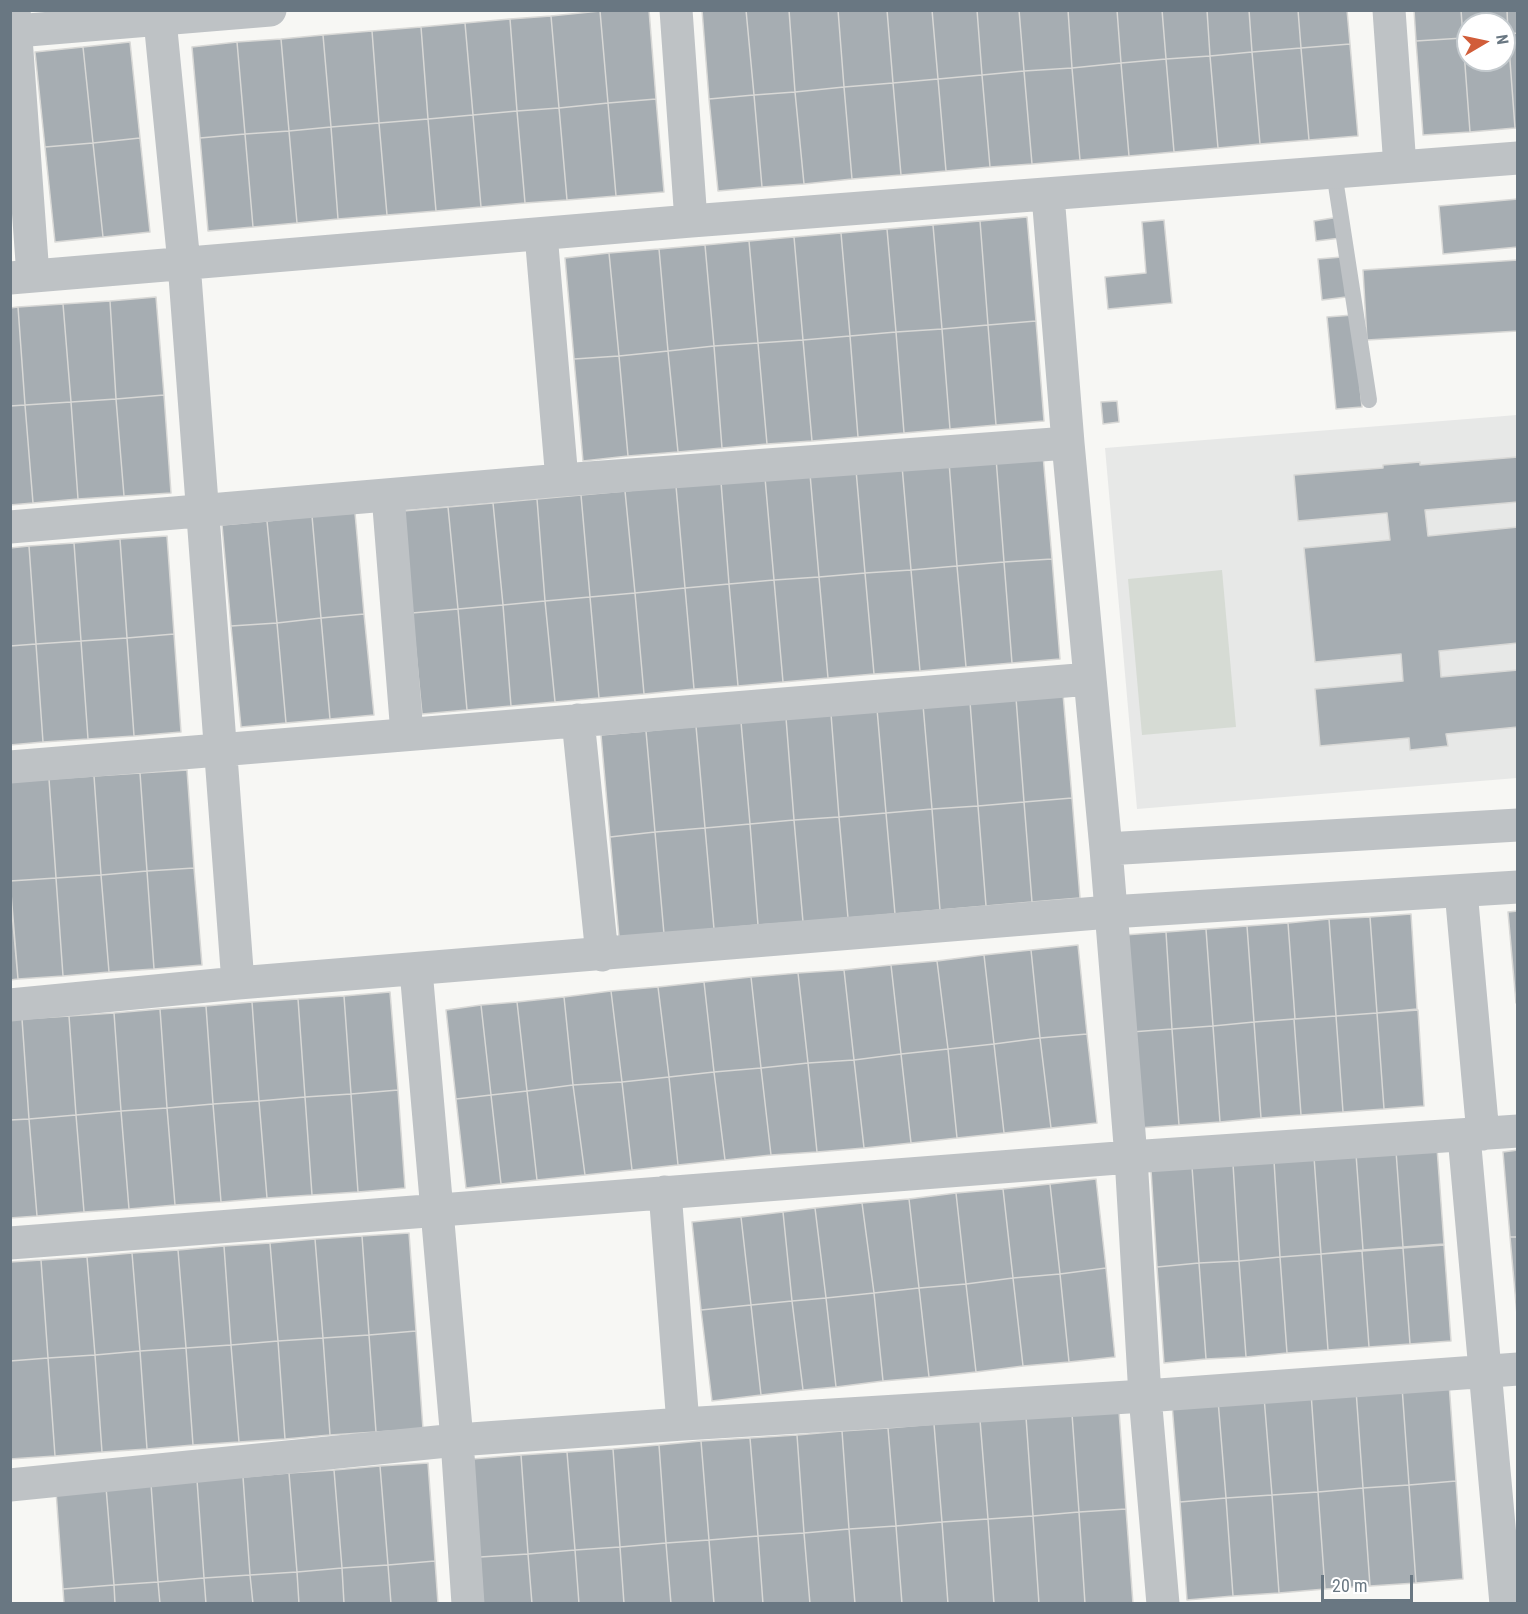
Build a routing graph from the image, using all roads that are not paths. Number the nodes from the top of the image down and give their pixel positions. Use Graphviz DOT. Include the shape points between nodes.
graph roads {
  1 [pos="270,10"];
  2 [pos="676,10"];
  3 [pos="1389,10"];
  4 [pos="160,15"];
  5 [pos="15,21"];
  6 [pos="1518,158"];
  7 [pos="1400,167"];
  8 [pos="1334,172"];
  9 [pos="1048,195"];
  10 [pos="690,221"];
  11 [pos="541,234"];
  12 [pos="184,263"];
  13 [pos="22,277"];
  14 [pos="1369,400"];
  15 [pos="1068,443"];
  16 [pos="562,480"];
  17 [pos="388,495"];
  18 [pos="203,509"];
  19 [pos="10,527"];
  20 [pos="1090,679"];
  21 [pos="578,720"];
  22 [pos="406,734"];
  23 [pos="221,749"];
  24 [pos="10,767"];
  25 [pos="1518,825"];
  26 [pos="1106,849"];
  27 [pos="1518,887"];
  28 [pos="1461,891"];
  29 [pos="1110,912"];
  30 [pos="602,955"];
  31 [pos="416,970"];
  32 [pos="238,983"];
  33 [pos="10,1005"];
  34 [pos="1518,1131"];
  35 [pos="1474,1135"];
  36 [pos="1131,1157"];
  37 [pos="665,1192"];
  38 [pos="438,1209"];
  39 [pos="10,1243"];
  40 [pos="1518,1369"];
  41 [pos="1485,1372"];
  42 [pos="1145,1396"];
  43 [pos="683,1424"];
  44 [pos="457,1440"];
  45 [pos="10,1485"];
  46 [pos="468,1604"];
  47 [pos="1162,1604"];
  48 [pos="1506,1604"];
  1 -- 4 [label="street"];
  2 -- 10 [label="street"];
  3 -- 7 [label="street"];
  4 -- 5 [label="street"];
  4 -- 12 [label="street"];
  5 -- 13 [label="street"];
  6 -- 7 [label="street"];
  7 -- 8 [label="street"];
  8 -- 9 [label="street"];
  8 -- 14 [label="lane"];
  9 -- 10 [label="street"];
  9 -- 15 [label="street"];
  10 -- 11 [label="street"];
  11 -- 12 [label="street"];
  11 -- 16 [label="street"];
  12 -- 13 [label="street"];
  12 -- 18 [label="street"];
  15 -- 16 [label="street"];
  15 -- 20 [label="street"];
  16 -- 17 [label="street"];
  17 -- 18 [label="street"];
  17 -- 22 [label="street"];
  18 -- 19 [label="street"];
  18 -- 23 [label="street"];
  20 -- 21 [label="street"];
  20 -- 26 [label="street"];
  21 -- 22 [label="street"];
  21 -- 30 [label="street"];
  22 -- 23 [label="street"];
  23 -- 24 [label="street"];
  23 -- 32 [label="street"];
  25 -- 26 [label="street"];
  26 -- 29 [label="street"];
  27 -- 28 [label="street"];
  28 -- 29 [label="street"];
  28 -- 35 [label="street"];
  29 -- 30 [label="street"];
  29 -- 36 [label="street"];
  30 -- 31 [label="street"];
  31 -- 32 [label="street"];
  31 -- 38 [label="street"];
  32 -- 33 [label="street"];
  34 -- 35 [label="street"];
  35 -- 36 [label="street"];
  35 -- 41 [label="street"];
  36 -- 37 [label="street"];
  36 -- 42 [label="street"];
  37 -- 38 [label="street"];
  37 -- 43 [label="street"];
  38 -- 39 [label="street"];
  38 -- 44 [label="street"];
  40 -- 41 [label="street"];
  41 -- 42 [label="street"];
  41 -- 48 [label="street"];
  42 -- 43 [label="street"];
  42 -- 47 [label="street"];
  43 -- 44 [label="street"];
  44 -- 45 [label="street"];
  44 -- 46 [label="street"];
}
